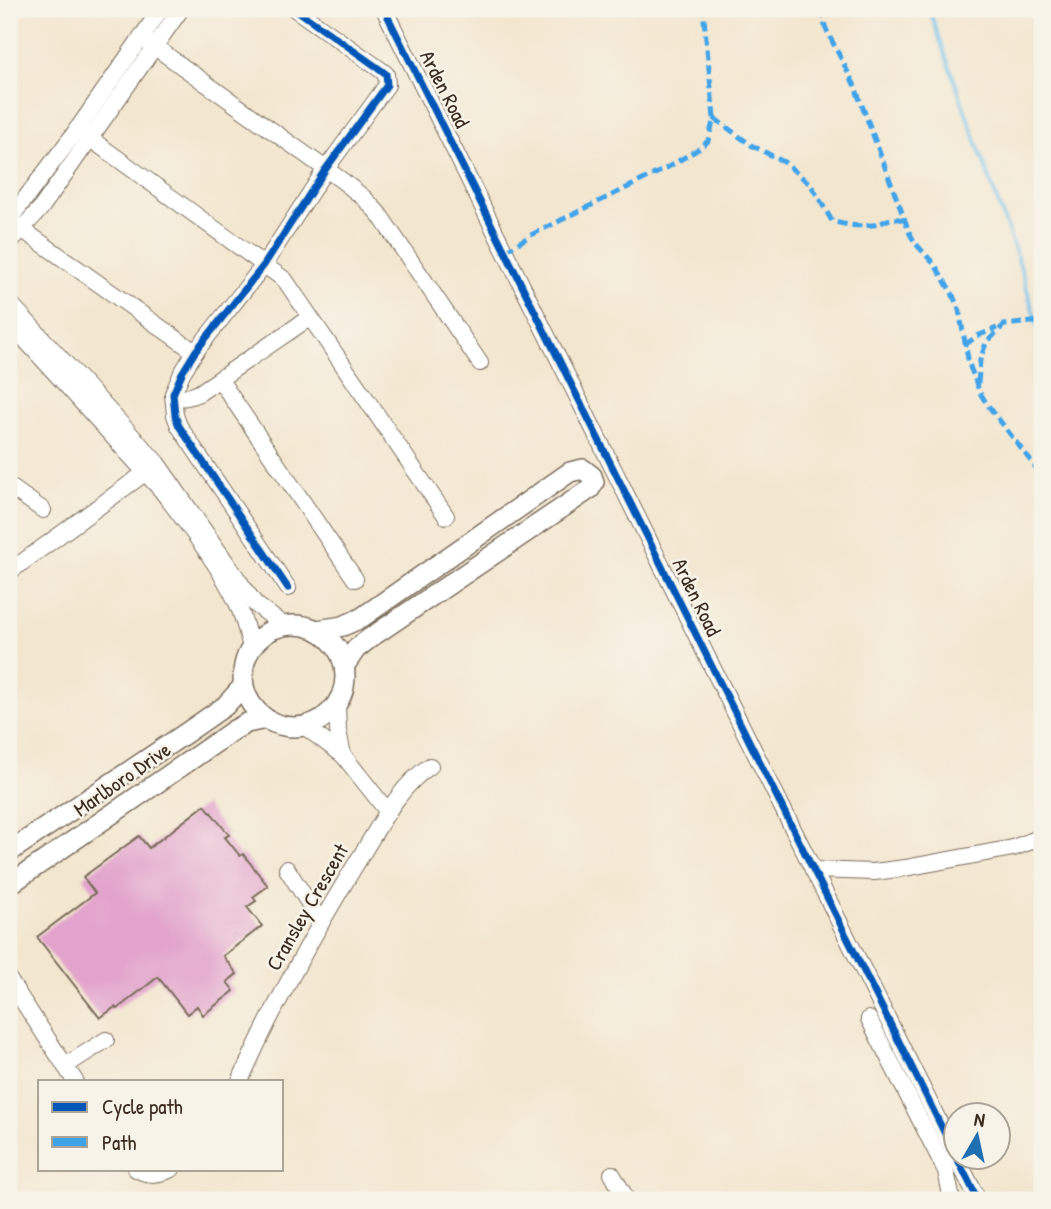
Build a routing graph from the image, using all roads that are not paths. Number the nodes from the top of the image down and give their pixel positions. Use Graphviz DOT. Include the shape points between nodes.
graph roads {
  1 [pos="161,9"];
  2 [pos="181,9"];
  3 [pos="295,9"];
  4 [pos="384,9"];
  5 [pos="148,42"];
  6 [pos="83,135"];
  7 [pos="325,170"];
  8 [pos="9,219"];
  9 [pos="22,230"];
  10 [pos="9,243"];
  11 [pos="264,265"];
  12 [pos="9,302"];
  13 [pos="309,318"];
  14 [pos="9,322"];
  15 [pos="195,352"];
  16 [pos="480,363"];
  17 [pos="220,380"];
  18 [pos="173,394"];
  19 [pos="151,468"];
  20 [pos="9,486"];
  21 [pos="43,510"];
  22 [pos="446,516"];
  23 [pos="9,572"];
  24 [pos="355,579"];
  25 [pos="288,588"];
  26 [pos="283,625"];
  27 [pos="317,630"];
  28 [pos="251,647"];
  29 [pos="345,665"];
  30 [pos="243,686"];
  31 [pos="337,704"];
  32 [pos="265,719"];
  33 [pos="304,726"];
  34 [pos="343,755"];
  35 [pos="430,766"];
  36 [pos="388,811"];
  37 [pos="1042,837"];
  38 [pos="9,852"];
  39 [pos="286,869"];
  40 [pos="813,870"];
  41 [pos="9,885"];
  42 [pos="321,922"];
  43 [pos="9,980"];
  44 [pos="869,1018"];
  45 [pos="106,1040"];
  46 [pos="65,1066"];
  47 [pos="74,1080"];
  48 [pos="240,1080"];
  49 [pos="138,1170"];
  50 [pos="169,1170"];
  51 [pos="612,1174"];
  52 [pos="621,1198"];
  53 [pos="952,1200"];
  54 [pos="978,1200"];
  1 -- 5 [label="street"];
  2 -- 5 [label="street"];
  3 -- 7 [label="street" via="381,70 388,80"];
  4 -- 40 [label="street, Arden Road"];
  5 -- 6 [label="street"];
  5 -- 7 [label="street"];
  6 -- 8 [label="street"];
  6 -- 9 [label="street" via="41,208"];
  6 -- 11 [label="street"];
  7 -- 11 [label="street"];
  7 -- 16 [label="street" via="372,206"];
  8 -- 9 [label="street"];
  9 -- 10 [label="street"];
  9 -- 15 [label="street"];
  11 -- 13 [label="street" via="285,281"];
  11 -- 15 [label="street"];
  12 -- 19 [label="street"];
  13 -- 17 [label="street"];
  13 -- 22 [label="street"];
  14 -- 19 [label="street"];
  15 -- 18 [label="street"];
  17 -- 18 [label="street" via="188,398"];
  17 -- 24 [label="street"];
  18 -- 25 [label="street" via="179,426"];
  19 -- 23 [label="street"];
  19 -- 26 [label="street" via="255,604"];
  19 -- 28 [label="street" via="230,590"];
  20 -- 21 [label="street"];
  26 -- 27 [label="main road"];
  26 -- 28 [label="main road" via="265,633"];
  27 -- 29 [label="main road" via="337,647"];
  27 -- 29 [label="main road" via="360,618 570,472 583,469 592,476 590,489 370,638"];
  28 -- 30 [label="main road" via="243,666"];
  29 -- 31 [label="main road" via="345,685"];
  30 -- 32 [label="main road" via="251,705"];
  30 -- 38 [label="main road, Marlboro Drive" via="225,706"];
  31 -- 33 [label="main road" via="323,718"];
  31 -- 34 [label="street"];
  32 -- 33 [label="main road" via="284,726"];
  32 -- 41 [label="main road, Marlboro Drive" via="234,730"];
  33 -- 34 [label="street"];
  34 -- 36 [label="street"];
  35 -- 36 [label="street, Cransley Crescent"];
  36 -- 42 [label="street, Cransley Crescent"];
  37 -- 40 [label="street" via="1013,848 905,868"];
  39 -- 42 [label="street"];
  40 -- 54 [label="street, Arden Road"];
  42 -- 48 [label="street, Cransley Crescent"];
  43 -- 46 [label="street"];
  44 -- 53 [label="street" via="946,1171"];
  45 -- 46 [label="street"];
  46 -- 47 [label="street"];
  49 -- 50 [label="street" via="147,1175"];
  51 -- 52 [label="street"];
}
